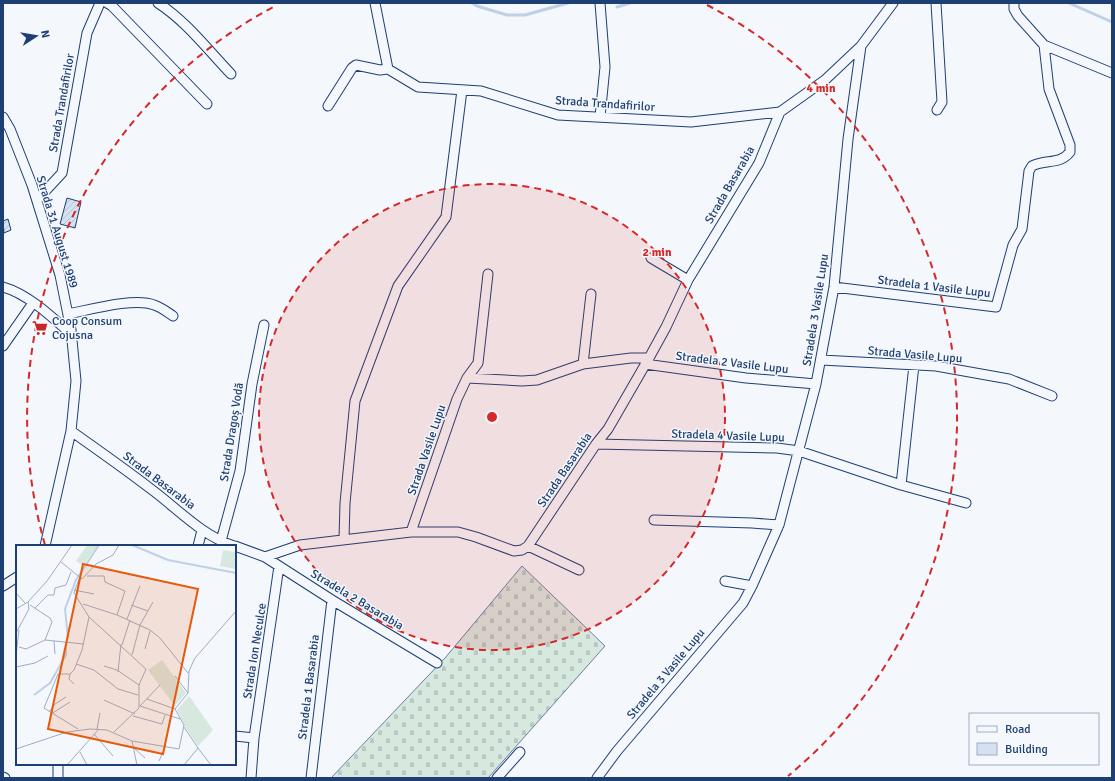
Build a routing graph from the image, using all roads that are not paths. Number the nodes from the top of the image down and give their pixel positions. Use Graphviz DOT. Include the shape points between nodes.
graph roads {
  1 [pos="100,3"];
  2 [pos="108,3"];
  3 [pos="158,3"];
  4 [pos="375,3"];
  5 [pos="600,3"];
  6 [pos="893,3"];
  7 [pos="936,3"];
  8 [pos="1014,3"];
  9 [pos="1044,45"];
  10 [pos="860,46"];
  11 [pos="388,69"];
  12 [pos="1112,73"];
  13 [pos="231,74"];
  14 [pos="462,90"];
  15 [pos="207,104"];
  16 [pos="328,106"];
  17 [pos="936,110"];
  18 [pos="780,112"];
  19 [pos="3,117"];
  20 [pos="600,117"];
  21 [pos="37,200"];
  22 [pos="651,258"];
  23 [pos="488,274"];
  24 [pos="688,280"];
  25 [pos="3,287"];
  26 [pos="834,287"];
  27 [pos="591,294"];
  28 [pos="33,303"];
  29 [pos="68,314"];
  30 [pos="173,316"];
  31 [pos="264,325"];
  32 [pos="71,334"];
  33 [pos="3,346"];
  34 [pos="821,360"];
  35 [pos="647,361"];
  36 [pos="583,364"];
  37 [pos="914,365"];
  38 [pos="467,378"];
  39 [pos="816,384"];
  40 [pos="1052,396"];
  41 [pos="71,431"];
  42 [pos="596,444"];
  43 [pos="799,451"];
  44 [pos="901,485"];
  45 [pos="966,503"];
  46 [pos="654,520"];
  47 [pos="779,525"];
  48 [pos="202,530"];
  49 [pos="411,532"];
  50 [pos="344,539"];
  51 [pos="221,541"];
  52 [pos="45,545"];
  53 [pos="198,545"];
  54 [pos="231,545"];
  55 [pos="528,546"];
  56 [pos="236,547"];
  57 [pos="264,557"];
  58 [pos="279,566"];
  59 [pos="579,570"];
  60 [pos="16,578"];
  61 [pos="725,581"];
  62 [pos="3,586"];
  63 [pos="752,586"];
  64 [pos="332,600"];
  65 [pos="437,663"];
  66 [pos="236,736"];
  67 [pos="254,738"];
  68 [pos="520,752"];
  69 [pos="58,765"];
  70 [pos="58,778"];
  71 [pos="251,778"];
  72 [pos="311,778"];
  73 [pos="497,778"];
  74 [pos="597,778"];
  1 -- 21 [label="street, Strada Trandafirilor" via="87,33 62,173"];
  2 -- 15 [label="street"];
  3 -- 13 [label="street" via="188,28"];
  4 -- 11 [label="street"];
  5 -- 20 [label="street" via="605,67"];
  6 -- 10 [label="street"];
  7 -- 17 [label="street" via="942,102"];
  8 -- 9 [label="street" via="1018,16"];
  9 -- 12 [label="street"];
  9 -- 26 [label="street, Stradela 1 Vasile Lupu" via="1049,89 1070,145 1070,152 1063,159 1038,163 1029,171 1022,229 1013,245 996,307"];
  10 -- 18 [label="street" via="825,80"];
  10 -- 26 [label="street, Stradela 3 Vasile Lupu"];
  11 -- 14 [label="street, Strada Trandafirilor" via="418,87"];
  11 -- 16 [label="street, Strada Trandafirilor" via="356,65"];
  14 -- 20 [label="street, Strada Trandafirilor" via="481,91 558,115"];
  14 -- 50 [label="street" via="446,217 398,286 355,400"];
  18 -- 20 [label="street, Strada Trandafirilor" via="691,122"];
  18 -- 24 [label="street, Strada Basarabia" via="759,163"];
  19 -- 21 [label="street, Strada 31 August 1989"];
  21 -- 29 [label="street, Strada 31 August 1989" via="60,275"];
  22 -- 24 [label="street"];
  23 -- 38 [label="street, Strada Vasile Lupu" via="478,363"];
  24 -- 35 [label="street, Strada Basarabia"];
  25 -- 28 [label="street" via="13,290"];
  26 -- 34 [label="street, Stradela 3 Vasile Lupu"];
  27 -- 36 [label="street"];
  28 -- 32 [label="street"];
  28 -- 33 [label="street"];
  29 -- 30 [label="street" via="119,304 140,303 154,304"];
  29 -- 32 [label="street, Strada 31 August 1989"];
  31 -- 51 [label="street, Strada Dragoș Vodă" via="252,384 240,471"];
  32 -- 41 [label="street, Strada 31 August 1989" via="76,381"];
  34 -- 37 [label="street, Strada Vasile Lupu"];
  34 -- 39 [label="street, Stradela 3 Vasile Lupu"];
  35 -- 36 [label="street" via="631,358"];
  35 -- 39 [label="street, Stradela 2 Vasile Lupu" via="746,378"];
  35 -- 42 [label="street, Strada Basarabia" via="608,429"];
  36 -- 38 [label="street" via="537,380"];
  37 -- 40 [label="street, Strada Vasile Lupu" via="936,366 1009,379"];
  37 -- 44 [label="street"];
  38 -- 49 [label="street, Strada Vasile Lupu" via="457,399"];
  39 -- 43 [label="street, Stradela 3 Vasile Lupu"];
  41 -- 48 [label="street, Strada Basarabia"];
  41 -- 52 [label="street, Strada 31 August 1989"];
  42 -- 43 [label="street, Stradela 4 Vasile Lupu" via="777,448"];
  42 -- 55 [label="street, Strada Basarabia"];
  43 -- 44 [label="street, Stradela 4 Vasile Lupu"];
  43 -- 47 [label="street, Stradela 3 Vasile Lupu"];
  44 -- 45 [label="street, Stradela 4 Vasile Lupu"];
  46 -- 47 [label="street"];
  47 -- 63 [label="street, Stradela 3 Vasile Lupu"];
  48 -- 51 [label="street, Strada Basarabia"];
  48 -- 53 [label="street"];
  49 -- 50 [label="street"];
  49 -- 55 [label="street" via="458,532 514,551"];
  50 -- 57 [label="street" via="300,545"];
  51 -- 54 [label="street, Strada Basarabia"];
  55 -- 59 [label="street"];
  56 -- 57 [label="street, Strada Basarabia"];
  57 -- 58 [label="street, Stradela 2 Basarabia"];
  58 -- 64 [label="street, Stradela 2 Basarabia"];
  58 -- 67 [label="street, Strada Ion Neculce"];
  60 -- 62 [label="street"];
  61 -- 63 [label="street"];
  63 -- 74 [label="street, Stradela 3 Vasile Lupu" via="743,603"];
  64 -- 65 [label="street, Stradela 2 Basarabia"];
  64 -- 72 [label="street, Stradela 1 Basarabia"];
  66 -- 67 [label="street"];
  67 -- 71 [label="street, Strada Ion Neculce"];
  68 -- 73 [label="street"];
  69 -- 70 [label="street"];
}
